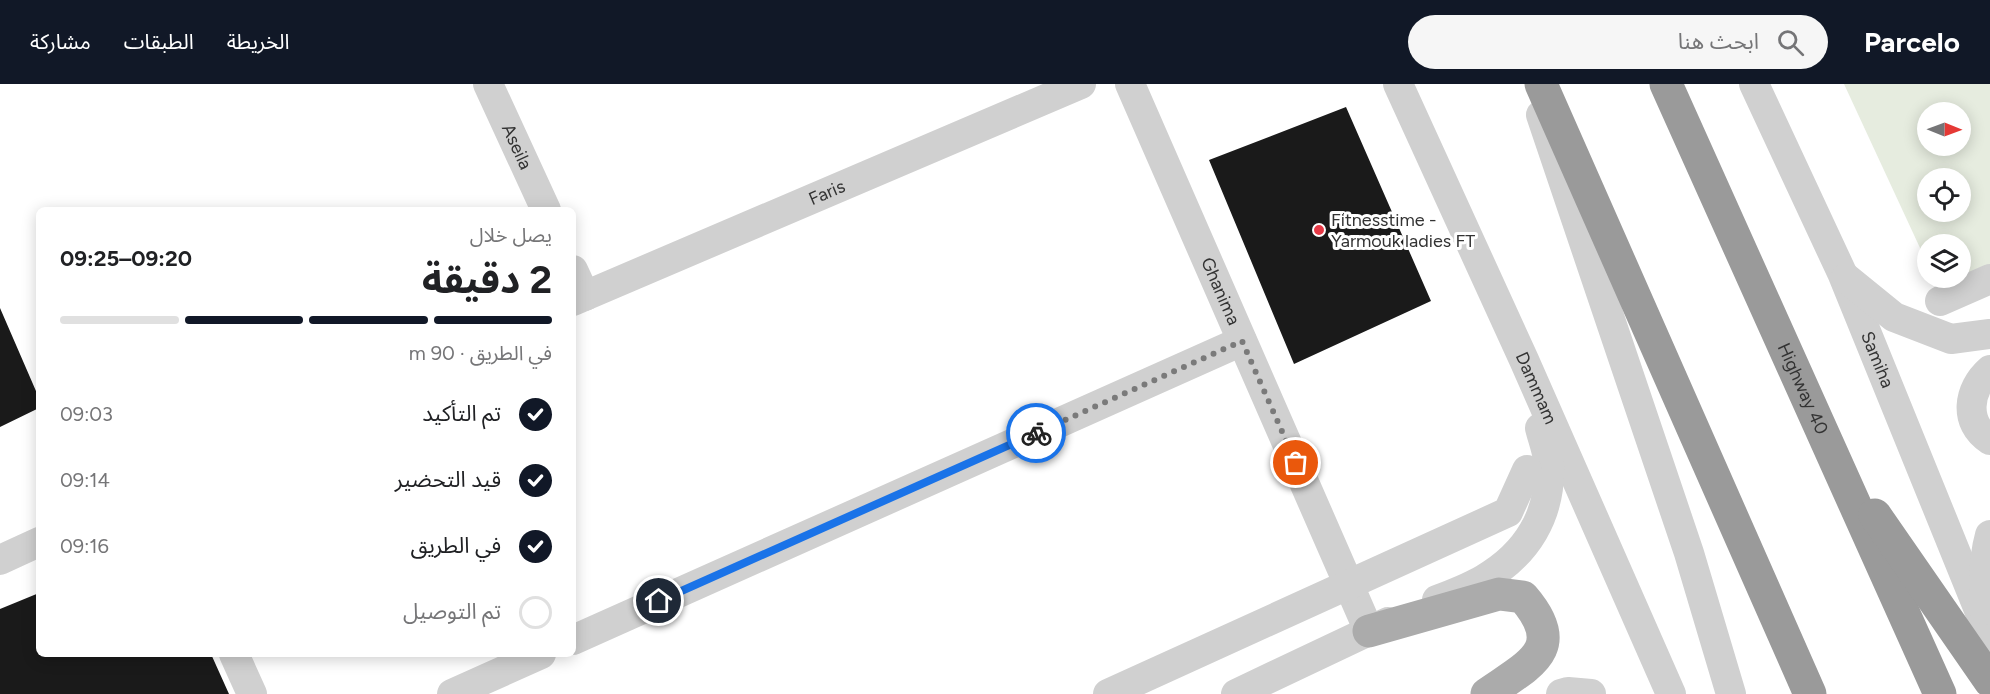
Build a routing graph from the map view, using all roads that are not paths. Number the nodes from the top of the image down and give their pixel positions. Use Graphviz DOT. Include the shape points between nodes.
graph roads {
  1 [pos="488,84"];
  2 [pos="1081,84"];
  3 [pos="1130,84"];
  4 [pos="1398,84"];
  5 [pos="1530,84"];
  6 [pos="1541,84"];
  7 [pos="1666,84"];
  8 [pos="1754,84"];
  9 [pos="545,207"];
  10 [pos="1843,275"];
  11 [pos="1990,279"];
  12 [pos="577,289"];
  13 [pos="1940,301"];
  14 [pos="1990,334"];
  15 [pos="1242,341"];
  16 [pos="1524,360"];
  17 [pos="1990,370"];
  18 [pos="1990,440"];
  19 [pos="1827,445"];
  20 [pos="1527,470"];
  21 [pos="1990,535"];
  22 [pos="36,543"];
  23 [pos="0,560"];
  24 [pos="1349,585"];
  25 [pos="1369,631"];
  26 [pos="1988,633"];
  27 [pos="576,639"];
  28 [pos="235,657"];
  29 [pos="535,657"];
  30 [pos="1990,681"];
  31 [pos="252,694"];
  32 [pos="452,694"];
  33 [pos="1108,694"];
  34 [pos="1236,694"];
  35 [pos="1487,694"];
  36 [pos="1562,694"];
  37 [pos="1591,694"];
  38 [pos="1671,694"];
  39 [pos="1731,694"];
  40 [pos="1810,694"];
  41 [pos="1940,694"];
  1 -- 9 [label="street, Aseila"];
  2 -- 12 [label="street, Faris"];
  3 -- 15 [label="street, Ghanima"];
  4 -- 16 [label="street, Dammam"];
  5 -- 39 [label="street" via="1689,553"];
  6 -- 40 [label="highway"];
  7 -- 19 [label="highway, Highway 40"];
  8 -- 10 [label="street, Samiha"];
  10 -- 14 [label="street" via="1894,317 1951,339"];
  10 -- 26 [label="street, Samiha"];
  11 -- 13 [label="street"];
  15 -- 24 [label="street, Ghanima"];
  15 -- 27 [label="street"];
  16 -- 25 [label="street" via="1549,463 1547,496 1538,526 1513,558 1483,580"];
  16 -- 38 [label="street, Dammam"];
  17 -- 18 [label="street" via="1971,397 1972,417 1980,434"];
  19 -- 30 [label="highway"];
  19 -- 41 [label="highway, Highway 40"];
  20 -- 24 [label="street" via="1508,512"];
  21 -- 26 [label="street" via="1983,580"];
  22 -- 23 [label="street"];
  24 -- 25 [label="street, Ghanima"];
  24 -- 33 [label="street"];
  25 -- 34 [label="street"];
  25 -- 35 [label="main road" via="1499,594 1522,597 1543,627 1543,645 1532,663"];
  28 -- 31 [label="street"];
  29 -- 32 [label="street"];
  36 -- 37 [label="street"];
}
